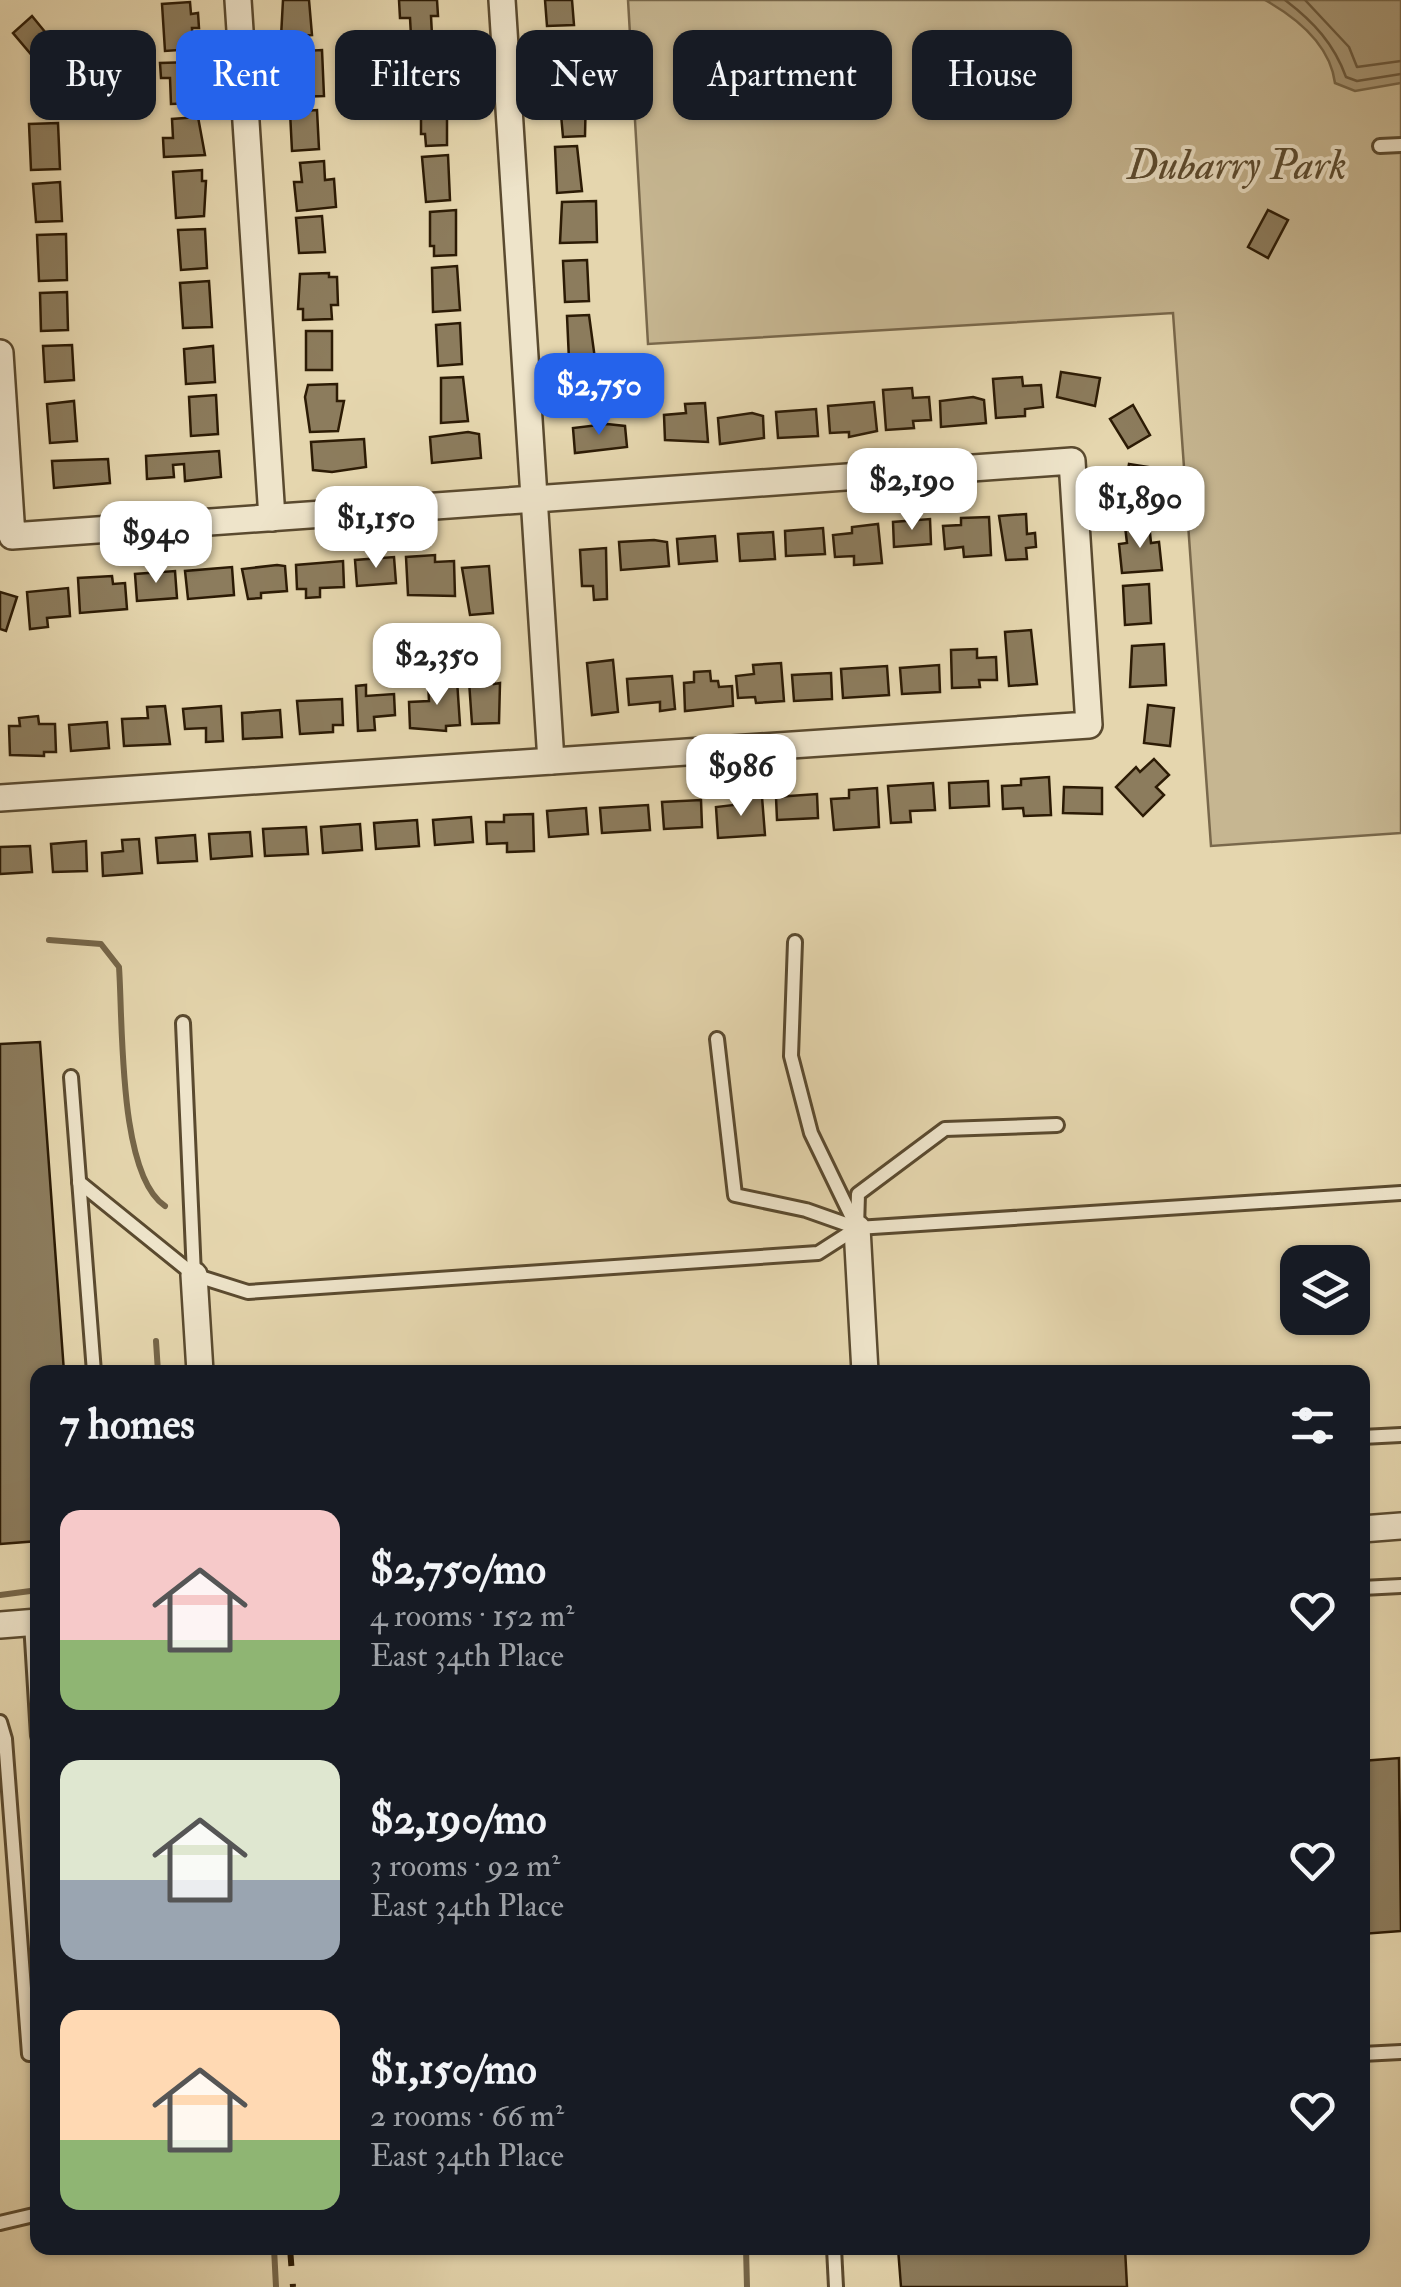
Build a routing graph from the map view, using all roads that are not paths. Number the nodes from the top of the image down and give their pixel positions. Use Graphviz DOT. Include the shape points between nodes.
graph roads {
  1 [pos="238,0"];
  2 [pos="502,0"];
  3 [pos="1401,145"];
  4 [pos="1380,146"];
  5 [pos="0,353"];
  6 [pos="533,499"];
  7 [pos="272,518"];
  8 [pos="551,761"];
  9 [pos="0,798"];
  10 [pos="795,942"];
  11 [pos="182,1022"];
  12 [pos="718,1038"];
  13 [pos="71,1077"];
  14 [pos="1057,1125"];
  15 [pos="80,1182"];
  16 [pos="1401,1193"];
  17 [pos="857,1228"];
  18 [pos="194,1275"];
  19 [pos="93,1365"];
  20 [pos="200,1365"];
  21 [pos="865,1365"];
  22 [pos="1401,1435"];
  23 [pos="1370,1437"];
  24 [pos="1401,1526"];
  25 [pos="1370,1528"];
  26 [pos="1401,1586"];
  27 [pos="1370,1588"];
  28 [pos="30,1623"];
  29 [pos="0,1625"];
  30 [pos="0,1722"];
  31 [pos="1401,2052"];
  32 [pos="28,2054"];
  33 [pos="1370,2054"];
  34 [pos="30,2216"];
  35 [pos="0,2223"];
  36 [pos="834,2255"];
  37 [pos="836,2287"];
  1 -- 7 [label="street"];
  2 -- 6 [label="street"];
  3 -- 4 [label="lane"];
  5 -- 7 [label="street" via="12,536"];
  6 -- 7 [label="street"];
  6 -- 8 [label="street"];
  6 -- 8 [label="street" via="1072,462 1088,724"];
  8 -- 9 [label="street"];
  10 -- 17 [label="lane" via="791,1056 810,1133"];
  11 -- 18 [label="lane"];
  12 -- 17 [label="lane" via="735,1195"];
  13 -- 15 [label="lane"];
  14 -- 17 [label="lane" via="945,1129 858,1194"];
  15 -- 18 [label="lane"];
  15 -- 19 [label="lane"];
  16 -- 17 [label="lane"];
  17 -- 18 [label="lane" via="818,1253 248,1292"];
  17 -- 21 [label="street"];
  18 -- 20 [label="street"];
  22 -- 23 [label="lane"];
  24 -- 25 [label="street"];
  26 -- 27 [label="lane"];
  28 -- 29 [label="street"];
  30 -- 32 [label="lane"];
  31 -- 33 [label="lane"];
  34 -- 35 [label="lane"];
  36 -- 37 [label="lane"];
}
